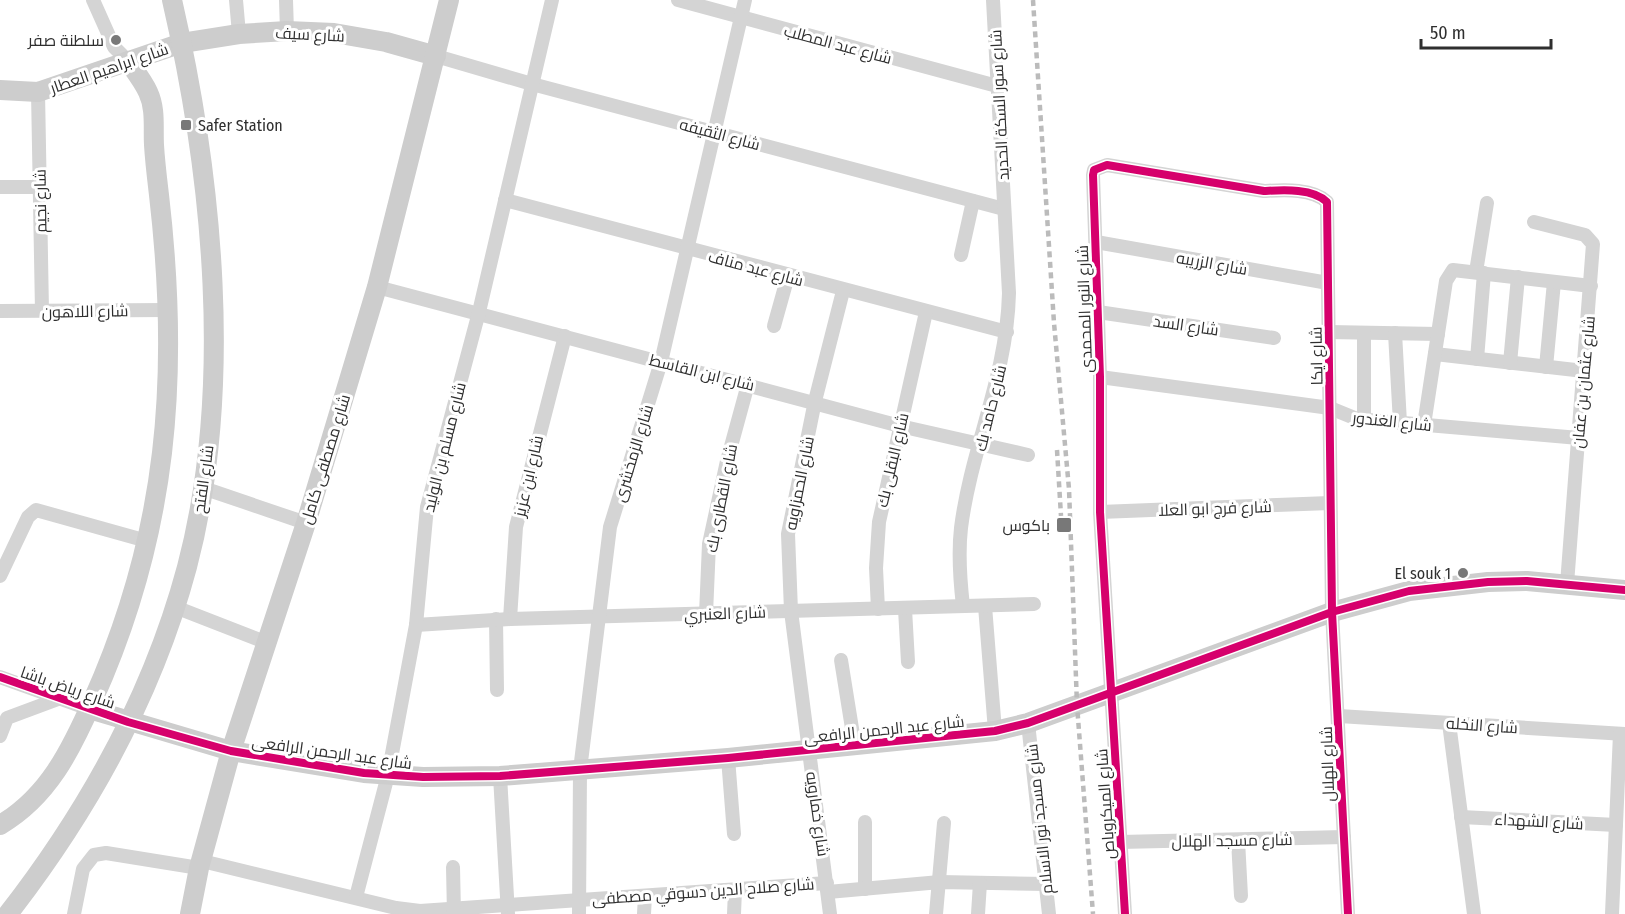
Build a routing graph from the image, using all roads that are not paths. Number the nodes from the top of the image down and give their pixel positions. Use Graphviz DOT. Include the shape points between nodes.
graph roads {
  1 [pos="93,0"];
  2 [pos="172,0"];
  3 [pos="236,0"];
  4 [pos="286,0"];
  5 [pos="448,0"];
  6 [pos="552,0"];
  7 [pos="678,0"];
  8 [pos="745,0"];
  9 [pos="993,0"];
  10 [pos="741,18"];
  11 [pos="287,31"];
  12 [pos="239,34"];
  13 [pos="182,43"];
  14 [pos="436,56"];
  15 [pos="128,61"];
  16 [pos="532,84"];
  17 [pos="997,86"];
  18 [pos="0,90"];
  19 [pos="38,92"];
  20 [pos="713,132"];
  21 [pos="0,187"];
  22 [pos="40,187"];
  23 [pos="505,200"];
  24 [pos="973,201"];
  25 [pos="1486,203"];
  26 [pos="1328,208"];
  27 [pos="1004,209"];
  28 [pos="1534,222"];
  29 [pos="1095,242"];
  30 [pos="687,249"];
  31 [pos="962,255"];
  32 [pos="1480,272"];
  33 [pos="788,276"];
  34 [pos="1518,277"];
  35 [pos="1554,282"];
  36 [pos="1328,283"];
  37 [pos="1591,286"];
  38 [pos="378,287"];
  39 [pos="843,291"];
  40 [pos="169,310"];
  41 [pos="0,311"];
  42 [pos="42,311"];
  43 [pos="479,312"];
  44 [pos="927,312"];
  45 [pos="1098,312"];
  46 [pos="774,326"];
  47 [pos="1007,332"];
  48 [pos="1329,332"];
  49 [pos="1364,333"];
  50 [pos="1395,333"];
  51 [pos="1438,334"];
  52 [pos="565,336"];
  53 [pos="1274,338"];
  54 [pos="1435,354"];
  55 [pos="1477,359"];
  56 [pos="661,362"];
  57 [pos="1510,363"];
  58 [pos="1546,367"];
  59 [pos="1584,371"];
  60 [pos="1100,377"];
  61 [pos="748,384"];
  62 [pos="815,401"];
  63 [pos="1330,408"];
  64 [pos="1364,420"];
  65 [pos="1400,423"];
  66 [pos="1424,425"];
  67 [pos="900,426"];
  68 [pos="1579,438"];
  69 [pos="981,444"];
  70 [pos="1028,455"];
  71 [pos="203,488"];
  72 [pos="1330,503"];
  73 [pos="1100,512"];
  74 [pos="306,523"];
  75 [pos="147,541"];
  76 [pos="0,576"];
  77 [pos="1567,584"];
  78 [pos="1625,590"];
  79 [pos="1034,604"];
  80 [pos="963,606"];
  81 [pos="985,606"];
  82 [pos="175,607"];
  83 [pos="878,609"];
  84 [pos="905,609"];
  85 [pos="791,611"];
  86 [pos="1332,612"];
  87 [pos="706,614"];
  88 [pos="599,616"];
  89 [pos="503,619"];
  90 [pos="416,625"];
  91 [pos="266,642"];
  92 [pos="841,660"];
  93 [pos="908,662"];
  94 [pos="0,676"];
  95 [pos="497,690"];
  96 [pos="1112,692"];
  97 [pos="58,699"];
  98 [pos="89,709"];
  99 [pos="1339,716"];
  100 [pos="128,722"];
  101 [pos="1028,723"];
  102 [pos="1449,723"];
  103 [pos="995,731"];
  104 [pos="1623,734"];
  105 [pos="0,736"];
  106 [pos="855,747"];
  107 [pos="809,750"];
  108 [pos="231,751"];
  109 [pos="728,758"];
  110 [pos="580,770"];
  111 [pos="388,775"];
  112 [pos="500,776"];
  113 [pos="1461,817"];
  114 [pos="865,822"];
  115 [pos="944,823"];
  116 [pos="0,825"];
  117 [pos="1616,825"];
  118 [pos="734,834"];
  119 [pos="1344,837"];
  120 [pos="1238,840"];
  121 [pos="1120,842"];
  122 [pos="200,864"];
  123 [pos="453,867"];
  124 [pos="940,882"];
  125 [pos="980,883"];
  126 [pos="1046,884"];
  127 [pos="828,887"];
  128 [pos="866,889"];
  129 [pos="735,890"];
  130 [pos="645,896"];
  131 [pos="1241,896"];
  132 [pos="356,897"];
  133 [pos="580,899"];
  134 [pos="508,909"];
  135 [pos="396,911"];
  136 [pos="454,911"];
  137 [pos="8,914"];
  138 [pos="74,914"];
  139 [pos="190,914"];
  140 [pos="579,914"];
  141 [pos="644,914"];
  142 [pos="734,914"];
  143 [pos="830,914"];
  144 [pos="936,914"];
  145 [pos="978,914"];
  146 [pos="1049,914"];
  147 [pos="1125,914"];
  148 [pos="1348,914"];
  149 [pos="1474,914"];
  150 [pos="1612,914"];
  1 -- 15 [label="street" via="114,46"];
  2 -- 13 [label="street, شارع الفتح"];
  3 -- 12 [label="street"];
  4 -- 11 [label="street"];
  5 -- 14 [label="street, شارع مصطفى كامل"];
  6 -- 16 [label="street, شارع مسلم بن الوليد"];
  7 -- 10 [label="street, شارع عبد المطلب"];
  8 -- 10 [label="street, شارع الزمخشرى"];
  9 -- 17 [label="street, شارع سور السكة الحديد"];
  10 -- 17 [label="street, شارع عبد المطلب"];
  10 -- 20 [label="street, شارع الزمخشرى"];
  11 -- 12 [label="street, شارع سيف"];
  11 -- 14 [label="street, شارع سيف" via="334,33"];
  12 -- 13 [label="street, شارع سيف"];
  13 -- 15 [label="street, شارع ابراهيم العطار"];
  13 -- 71 [label="street, شارع الفتح" via="200,146 208,244 213,372"];
  14 -- 16 [label="street, شارع الثقيفه"];
  14 -- 38 [label="street, شارع مصطفى كامل"];
  15 -- 19 [label="street, شارع ابراهيم العطار"];
  15 -- 40 [label="street" via="153,106"];
  16 -- 20 [label="street, شارع الثقيفه"];
  16 -- 23 [label="street, شارع مسلم بن الوليد"];
  17 -- 27 [label="street, شارع سور السكة الحديد"];
  18 -- 19 [label="street, شارع ابراهيم العطار"];
  19 -- 22 [label="street, شارع نجيم"];
  20 -- 24 [label="street, شارع الثقيفه"];
  20 -- 30 [label="street, شارع الزمخشرى"];
  21 -- 22 [label="street"];
  22 -- 42 [label="street, شارع نجيم"];
  23 -- 30 [label="street, شارع عبد مناف"];
  23 -- 43 [label="street, شارع مسلم بن الوليد"];
  24 -- 27 [label="street, شارع الثقيفه"];
  24 -- 31 [label="street"];
  25 -- 32 [label="street"];
  26 -- 29 [label="street, شارع النور المحمدى" via="1327,202 1317,195 1283,189 1264,191 1107,165 1094,170 1093,175"];
  26 -- 36 [label="street, شارع ايكا"];
  27 -- 47 [label="street, شارع حامد بك"];
  28 -- 37 [label="street, شارع عثمان بن عفان" via="1585,235 1590,240"];
  29 -- 36 [label="street, شارع الزريبه"];
  29 -- 45 [label="street, شارع النور المحمدى"];
  30 -- 33 [label="street, شارع عبد مناف"];
  30 -- 56 [label="street, شارع الزمخشرى"];
  32 -- 34 [label="street"];
  32 -- 51 [label="street" via="1453,270 1449,275"];
  32 -- 55 [label="street"];
  33 -- 39 [label="street, شارع عبد مناف"];
  33 -- 46 [label="street"];
  34 -- 35 [label="street"];
  34 -- 57 [label="street"];
  35 -- 37 [label="street"];
  35 -- 58 [label="street"];
  36 -- 48 [label="street, شارع ايكا"];
  37 -- 59 [label="street, شارع عثمان بن عفان"];
  38 -- 43 [label="street, شارع ابن القاسط"];
  38 -- 74 [label="street, شارع مصطفى كامل"];
  39 -- 44 [label="street, شارع عبد مناف"];
  39 -- 62 [label="street, شارع الحمزاويه"];
  40 -- 42 [label="street, شارع اللاهون"];
  40 -- 75 [label="street" via="168,400"];
  41 -- 42 [label="street, شارع اللاهون"];
  43 -- 52 [label="street, شارع ابن القاسط"];
  43 -- 90 [label="street, شارع مسلم بن الوليد" via="427,507"];
  44 -- 47 [label="street, شارع عبد مناف"];
  44 -- 67 [label="street, شارع البقلى بك"];
  45 -- 53 [label="street, شارع السد"];
  45 -- 60 [label="street, شارع النور المحمدى"];
  47 -- 69 [label="street, شارع حامد بك"];
  48 -- 49 [label="street"];
  48 -- 63 [label="street, شارع ايكا"];
  49 -- 50 [label="street"];
  49 -- 64 [label="street"];
  50 -- 51 [label="street"];
  50 -- 65 [label="street"];
  51 -- 54 [label="street"];
  52 -- 56 [label="street, شارع ابن القاسط"];
  52 -- 89 [label="street, شارع ابن عزيز" via="516,527"];
  54 -- 55 [label="street"];
  54 -- 66 [label="street"];
  55 -- 57 [label="street"];
  56 -- 61 [label="street, شارع ابن القاسط"];
  56 -- 88 [label="street, شارع الزمخشرى" via="610,527"];
  57 -- 58 [label="street"];
  58 -- 59 [label="street"];
  59 -- 68 [label="street, شارع عثمان بن عفان"];
  60 -- 63 [label="street, شارع الغندور"];
  60 -- 73 [label="street, شارع النور المحمدى"];
  61 -- 62 [label="street, شارع ابن القاسط"];
  61 -- 87 [label="street, شارع القطارى بك" via="714,521"];
  62 -- 67 [label="street, شارع ابن القاسط"];
  62 -- 85 [label="street, شارع الحمزاويه" via="788,534"];
  63 -- 64 [label="street, شارع الغندور"];
  63 -- 72 [label="street, شارع ايكا"];
  64 -- 65 [label="street, شارع الغندور"];
  65 -- 66 [label="street, شارع الغندور"];
  66 -- 68 [label="street, شارع الغندور"];
  67 -- 69 [label="street, شارع ابن القاسط"];
  67 -- 83 [label="street, شارع البقلى بك" via="879,522"];
  68 -- 77 [label="street, شارع عثمان بن عفان"];
  69 -- 70 [label="street, شارع ابن القاسط"];
  69 -- 80 [label="street, شارع حامد بك" via="961,528 959,570"];
  71 -- 74 [label="street"];
  71 -- 82 [label="street, شارع الفتح"];
  72 -- 73 [label="street, شارع فرج ابو العلا"];
  72 -- 86 [label="street, شارع ايكا"];
  73 -- 96 [label="street, شارع النور المحمدى"];
  74 -- 91 [label="street, شارع مصطفى كامل"];
  75 -- 76 [label="street" via="36,510 28,518"];
  75 -- 98 [label="street" via="124,625"];
  77 -- 78 [label="street, شارع عبد الرحمن الرافعى"];
  77 -- 86 [label="street, شارع عبد الرحمن الرافعى" via="1517,581 1448,585"];
  79 -- 81 [label="street, شارع العنبري"];
  80 -- 81 [label="street, شارع العنبري"];
  80 -- 84 [label="street, شارع العنبري"];
  81 -- 103 [label="street"];
  82 -- 91 [label="street"];
  82 -- 100 [label="street, شارع الفتح"];
  83 -- 84 [label="street, شارع العنبري"];
  83 -- 85 [label="street, شارع العنبري"];
  84 -- 93 [label="street"];
  85 -- 87 [label="street, شارع العنبري"];
  85 -- 107 [label="street, شارع الحمزاويه"];
  86 -- 96 [label="street, شارع عبد الرحمن الرافعى"];
  86 -- 99 [label="street, شارع الهلال"];
  87 -- 88 [label="street, شارع العنبري"];
  88 -- 89 [label="street, شارع العنبري"];
  88 -- 110 [label="street, شارع الزمخشرى"];
  89 -- 90 [label="street, شارع العنبري"];
  89 -- 95 [label="street, شارع ابن عزيز"];
  90 -- 111 [label="street, شارع مسلم بن الوليد"];
  91 -- 108 [label="street, شارع مصطفى كامل"];
  92 -- 106 [label="street"];
  94 -- 97 [label="street, شارع رياض باشا"];
  96 -- 101 [label="street, شارع عبد الرحمن الرافعى"];
  96 -- 121 [label="street, شارع الميكروباص"];
  97 -- 98 [label="street, شارع رياض باشا"];
  97 -- 105 [label="street" via="7,718"];
  98 -- 100 [label="street, شارع رياض باشا"];
  98 -- 116 [label="street" via="55,774 33,802"];
  99 -- 102 [label="street, شارع النخله"];
  99 -- 119 [label="street, شارع الهلال"];
  100 -- 108 [label="street, شارع عبد الرحمن الرافعى"];
  100 -- 137 [label="street, شارع الفتح" via="73,824"];
  101 -- 103 [label="street, شارع عبد الرحمن الرافعى"];
  101 -- 126 [label="street, شارع مسجد نور الاسلام"];
  102 -- 104 [label="street, شارع النخله"];
  102 -- 113 [label="street"];
  103 -- 106 [label="street, شارع عبد الرحمن الرافعى"];
  104 -- 117 [label="street"];
  106 -- 107 [label="street, شارع عبد الرحمن الرافعى"];
  107 -- 109 [label="street, شارع عبد الرحمن الرافعى"];
  107 -- 127 [label="street, شارع خمارويه"];
  108 -- 111 [label="street, شارع عبد الرحمن الرافعى"];
  108 -- 122 [label="street, شارع مصطفى كامل"];
  109 -- 110 [label="street, شارع عبد الرحمن الرافعى"];
  109 -- 118 [label="street"];
  110 -- 112 [label="street, شارع عبد الرحمن الرافعى"];
  110 -- 133 [label="street, شارع الزمخشرى"];
  111 -- 112 [label="street, شارع عبد الرحمن الرافعى"];
  111 -- 132 [label="street, شارع مسلم بن الوليد"];
  112 -- 134 [label="street"];
  113 -- 117 [label="street, شارع الشهداء"];
  113 -- 149 [label="street"];
  114 -- 128 [label="street"];
  115 -- 124 [label="street"];
  117 -- 150 [label="street"];
  119 -- 120 [label="street, شارع مسجد الهلال"];
  119 -- 148 [label="street, شارع الهلال"];
  120 -- 121 [label="street, شارع مسجد الهلال"];
  120 -- 131 [label="street"];
  121 -- 147 [label="street, شارع الميكروباص"];
  122 -- 132 [label="street, شارع صلاح الدين دسوقي مصطفى"];
  122 -- 138 [label="street, شارع صلاح الدين دسوقي مصطفى" via="106,853 94,855 85,863"];
  122 -- 139 [label="street, شارع مصطفى كامل"];
  123 -- 136 [label="street"];
  124 -- 125 [label="street, شارع صلاح الدين دسوقي مصطفى"];
  124 -- 128 [label="street, شارع صلاح الدين دسوقي مصطفى"];
  124 -- 144 [label="street"];
  125 -- 126 [label="street, شارع صلاح الدين دسوقي مصطفى"];
  125 -- 145 [label="street"];
  126 -- 146 [label="street, شارع مسجد نور الاسلام"];
  127 -- 128 [label="street, شارع صلاح الدين دسوقي مصطفى"];
  127 -- 129 [label="street, شارع صلاح الدين دسوقي مصطفى"];
  127 -- 143 [label="street, شارع خمارويه"];
  129 -- 130 [label="street, شارع صلاح الدين دسوقي مصطفى"];
  129 -- 142 [label="street"];
  130 -- 133 [label="street, شارع صلاح الدين دسوقي مصطفى"];
  130 -- 141 [label="street"];
  132 -- 135 [label="street, شارع صلاح الدين دسوقي مصطفى"];
  133 -- 134 [label="street, شارع صلاح الدين دسوقي مصطفى"];
  133 -- 140 [label="street, شارع الزمخشرى"];
  134 -- 136 [label="street, شارع صلاح الدين دسوقي مصطفى"];
  135 -- 136 [label="street, شارع صلاح الدين دسوقي مصطفى"];
}
